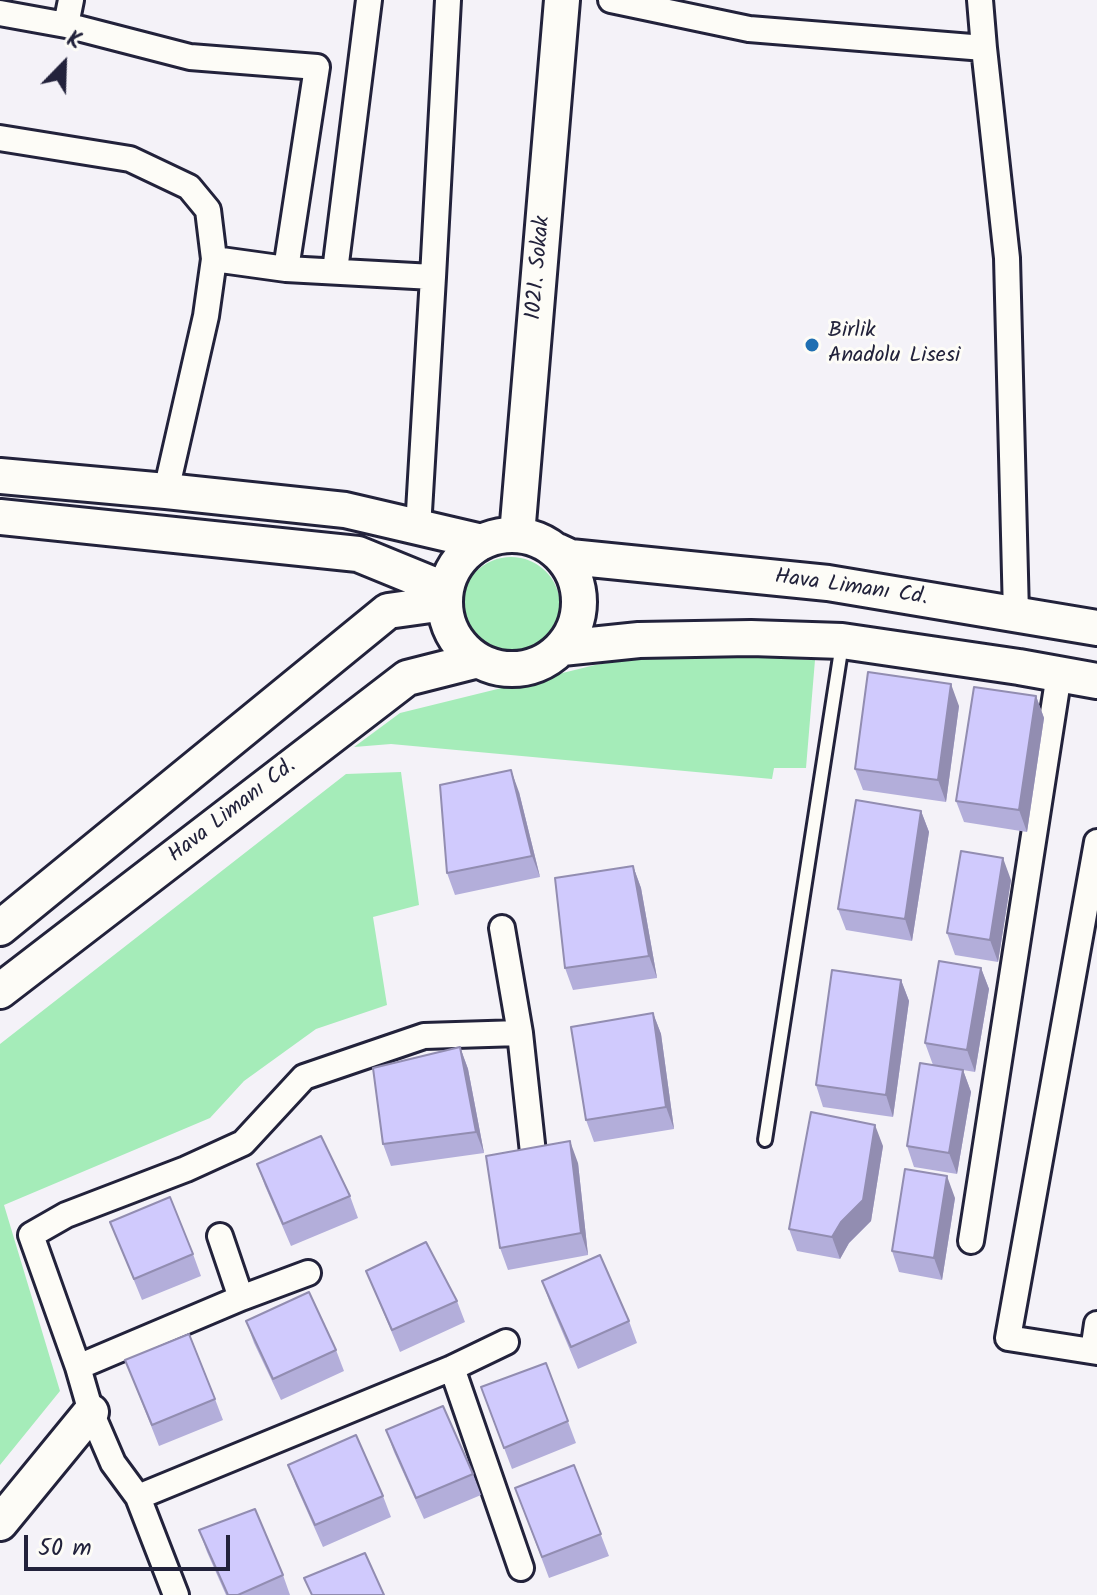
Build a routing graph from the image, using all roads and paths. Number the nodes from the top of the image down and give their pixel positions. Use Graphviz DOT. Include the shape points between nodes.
graph roads {
  1 [pos="71,0"];
  2 [pos="369,0"];
  3 [pos="448,0"];
  4 [pos="562,0"];
  5 [pos="611,0"];
  6 [pos="980,0"];
  7 [pos="648,4"];
  8 [pos="723,12"];
  9 [pos="0,13"];
  10 [pos="66,25"];
  11 [pos="984,48"];
  12 [pos="0,138"];
  13 [pos="214,259"];
  14 [pos="286,269"];
  15 [pos="335,271"];
  16 [pos="433,277"];
  17 [pos="0,476"];
  18 [pos="166,491"];
  19 [pos="0,517"];
  20 [pos="418,528"];
  21 [pos="517,535"];
  22 [pos="482,542"];
  23 [pos="557,551"];
  24 [pos="446,596"];
  25 [pos="1016,614"];
  26 [pos="1097,628"];
  27 [pos="842,641"];
  28 [pos="562,648"];
  29 [pos="478,660"];
  30 [pos="1059,674"];
  31 [pos="1097,681"];
  32 [pos="1097,842"];
  33 [pos="1,925"];
  34 [pos="502,928"];
  35 [pos="0,991"];
  36 [pos="520,1033"];
  37 [pos="765,1140"];
  38 [pos="534,1162"];
  39 [pos="220,1236"];
  40 [pos="971,1241"];
  41 [pos="308,1273"];
  42 [pos="241,1298"];
  43 [pos="1097,1324"];
  44 [pos="506,1342"];
  45 [pos="1095,1352"];
  46 [pos="78,1367"];
  47 [pos="452,1368"];
  48 [pos="91,1412"];
  49 [pos="138,1497"];
  50 [pos="0,1523"];
  51 [pos="521,1568"];
  52 [pos="176,1595"];
  1 -- 10 [label="street"];
  2 -- 15 [label="street"];
  3 -- 16 [label="street"];
  4 -- 21 [label="main road, 1021. Sokak"];
  5 -- 7 [label="street"];
  6 -- 11 [label="street"];
  7 -- 8 [label="street"];
  8 -- 11 [label="street" via="749,29"];
  9 -- 10 [label="street"];
  10 -- 14 [label="street" via="190,57 317,67"];
  11 -- 25 [label="street" via="1007,258"];
  12 -- 13 [label="street" via="130,159 189,187 208,210"];
  13 -- 14 [label="street"];
  13 -- 18 [label="street"];
  14 -- 15 [label="street"];
  15 -- 16 [label="street"];
  16 -- 20 [label="street"];
  17 -- 18 [label="main road"];
  18 -- 20 [label="main road" via="345,510"];
  19 -- 24 [label="main road" via="358,554"];
  20 -- 22 [label="main road"];
  21 -- 22 [label="main road"];
  21 -- 23 [label="main road"];
  22 -- 24 [label="main road" via="453,571"];
  23 -- 25 [label="main road, Hava Limanı Cd." via="570,557 828,583"];
  23 -- 28 [label="main road" via="578,588 580,609"];
  24 -- 29 [label="main road" via="449,625 460,645"];
  24 -- 33 [label="main road" via="388,611"];
  25 -- 26 [label="main road, Hava Limanı Cd."];
  27 -- 28 [label="main road" via="639,640"];
  27 -- 30 [label="main road"];
  27 -- 37 [label="lane"];
  28 -- 29 [label="main road" via="544,662 522,669"];
  29 -- 35 [label="main road, Hava Limanı Cd." via="407,678"];
  30 -- 31 [label="main road"];
  30 -- 40 [label="street"];
  32 -- 45 [label="street" via="1008,1338"];
  34 -- 36 [label="street"];
  36 -- 38 [label="street"];
  36 -- 46 [label="street" via="424,1036 304,1077 243,1143 66,1215 31,1235"];
  39 -- 42 [label="street"];
  41 -- 42 [label="street"];
  42 -- 46 [label="street"];
  43 -- 45 [label="street"];
  44 -- 47 [label="street"];
  46 -- 48 [label="street"];
  47 -- 49 [label="street"];
  47 -- 51 [label="street"];
  48 -- 49 [label="street" via="113,1463"];
  48 -- 50 [label="main road"];
  49 -- 52 [label="street"];
}
